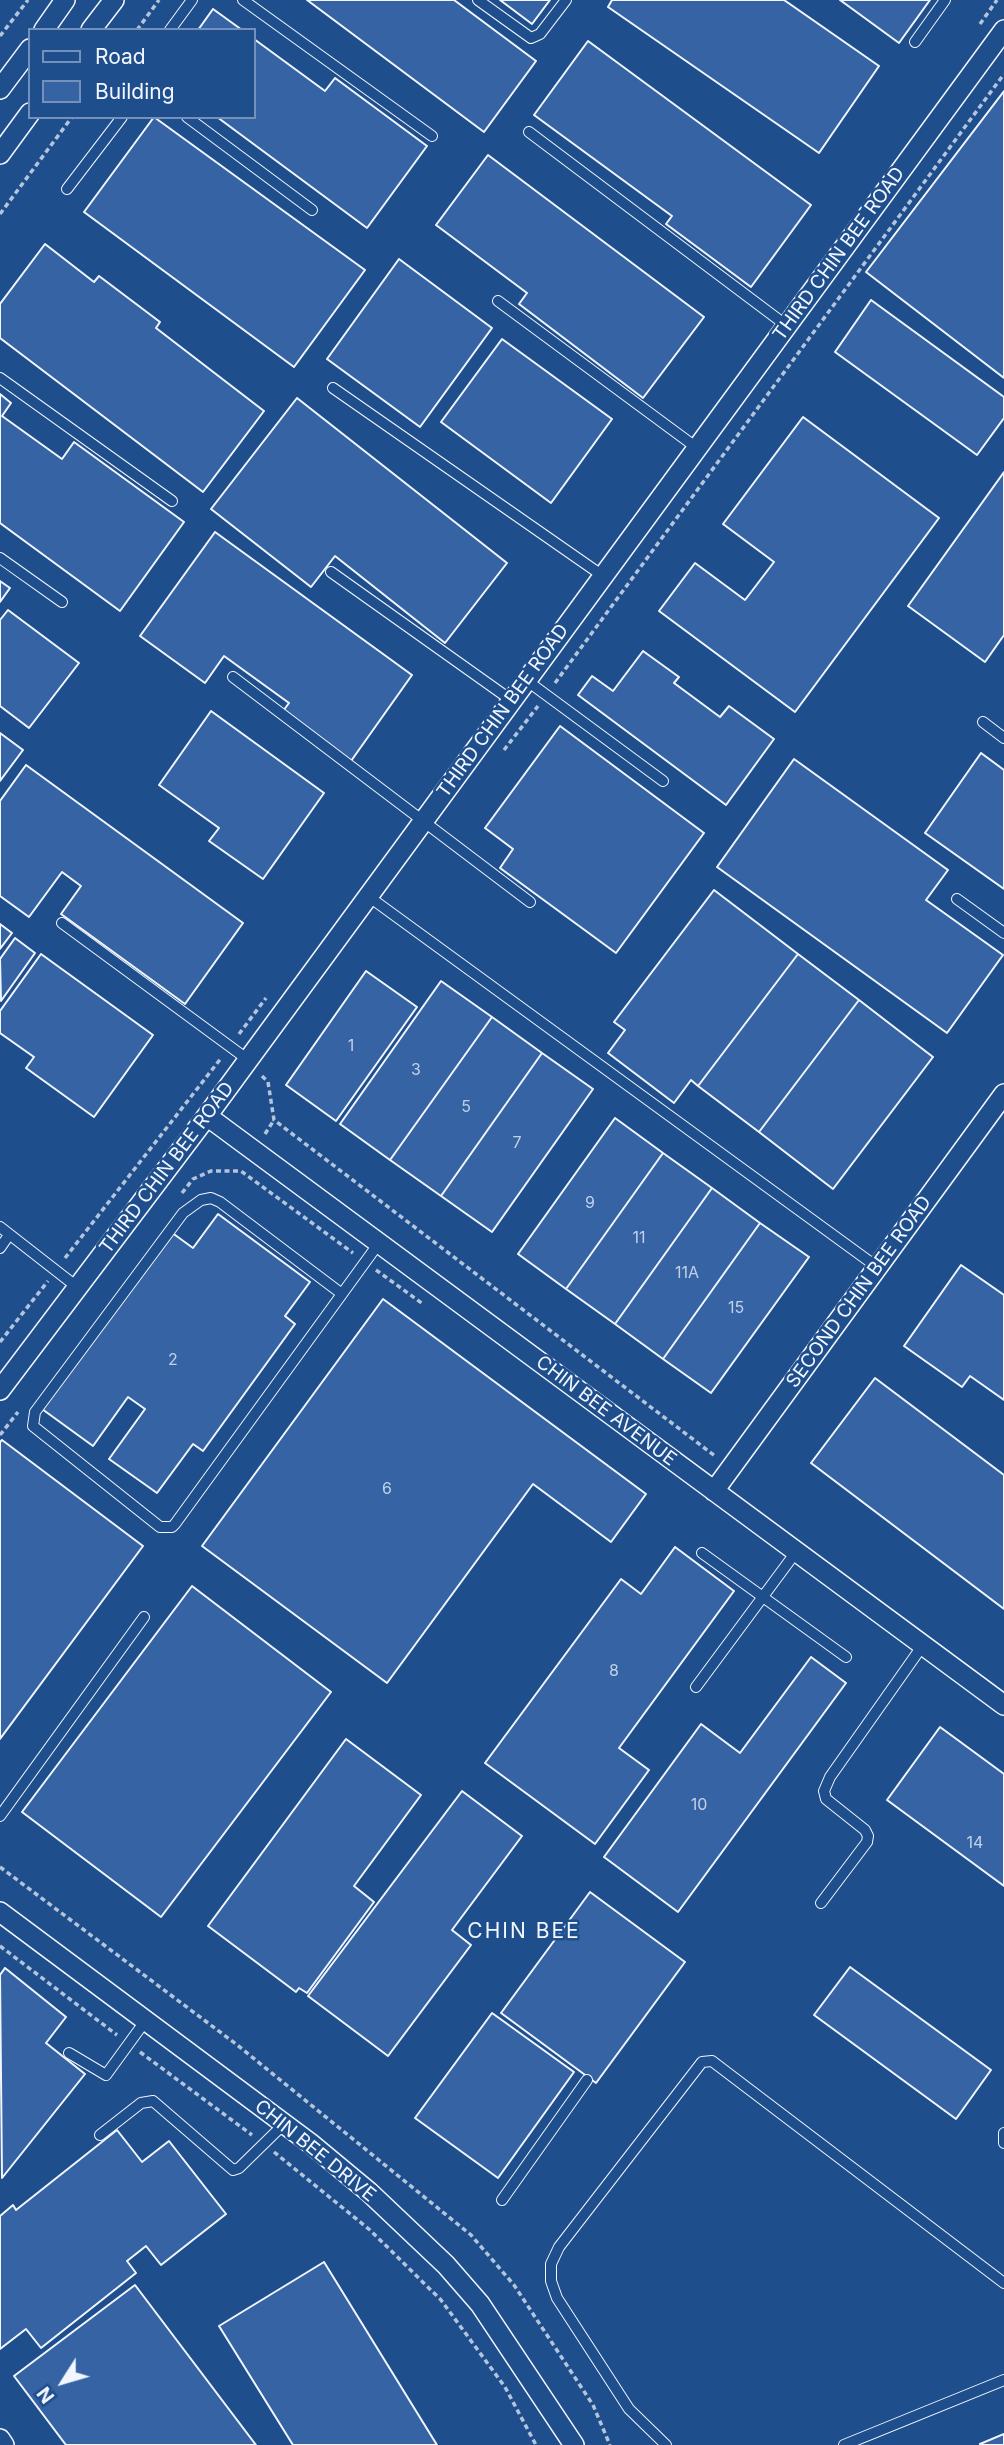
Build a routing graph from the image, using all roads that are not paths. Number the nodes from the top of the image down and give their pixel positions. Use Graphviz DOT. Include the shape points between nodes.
graph roads {
  1 [pos="65,0"];
  2 [pos="114,0"];
  3 [pos="192,0"];
  4 [pos="243,0"];
  5 [pos="478,0"];
  6 [pos="566,0"];
  7 [pos="944,0"];
  8 [pos="45,28"];
  9 [pos="93,28"];
  10 [pos="171,28"];
  11 [pos="915,42"];
  12 [pos="1000,43"];
  13 [pos="28,52"];
  14 [pos="0,89"];
  15 [pos="28,116"];
  16 [pos="120,119"];
  17 [pos="190,119"];
  18 [pos="529,131"];
  19 [pos="432,136"];
  20 [pos="0,154"];
  21 [pos="67,189"];
  22 [pos="312,210"];
  23 [pos="499,301"];
  24 [pos="787,326"];
  25 [pos="0,378"];
  26 [pos="333,388"];
  27 [pos="697,448"];
  28 [pos="172,501"];
  29 [pos="0,558"];
  30 [pos="331,572"];
  31 [pos="603,576"];
  32 [pos="62,602"];
  33 [pos="233,677"];
  34 [pos="526,680"];
  35 [pos="512,700"];
  36 [pos="983,722"];
  37 [pos="1004,738"];
  38 [pos="663,781"];
  39 [pos="423,820"];
  40 [pos="368,896"];
  41 [pos="957,898"];
  42 [pos="530,901"];
  43 [pos="62,922"];
  44 [pos="1004,933"];
  45 [pos="252,1065"];
  46 [pos="1004,1094"];
  47 [pos="207,1116"];
  48 [pos="0,1227"];
  49 [pos="9,1234"];
  50 [pos="379,1243"];
  51 [pos="0,1248"];
  52 [pos="877,1267"];
  53 [pos="77,1287"];
  54 [pos="342,1294"];
  55 [pos="0,1390"];
  56 [pos="714,1491"];
  57 [pos="796,1552"];
  58 [pos="702,1553"];
  59 [pos="763,1596"];
  60 [pos="144,1618"];
  61 [pos="923,1645"];
  62 [pos="846,1657"];
  63 [pos="696,1687"];
  64 [pos="1004,1705"];
  65 [pos="0,1816"];
  66 [pos="821,1903"];
  67 [pos="0,1912"];
  68 [pos="146,2020"];
  69 [pos="69,2053"];
  70 [pos="587,2080"];
  71 [pos="284,2124"];
  72 [pos="1004,2133"];
  73 [pos="100,2135"];
  74 [pos="1004,2143"];
  75 [pos="502,2200"];
  76 [pos="1004,2283"];
  77 [pos="1004,2380"];
  78 [pos="0,2439"];
  79 [pos="4,2445"];
  80 [pos="575,2445"];
  81 [pos="666,2445"];
  82 [pos="844,2445"];
  1 -- 8 [label="street"];
  2 -- 9 [label="street"];
  3 -- 10 [label="lane"];
  4 -- 19 [label="lane"];
  5 -- 6 [label="lane" via="531,38 540,34"];
  7 -- 11 [label="lane"];
  12 -- 24 [label="street, THIRD CHIN BEE ROAD"];
  13 -- 14 [label="street"];
  15 -- 20 [label="street"];
  16 -- 21 [label="lane"];
  17 -- 22 [label="lane"];
  18 -- 24 [label="lane"];
  23 -- 27 [label="lane"];
  24 -- 27 [label="street, THIRD CHIN BEE ROAD"];
  25 -- 28 [label="lane"];
  26 -- 31 [label="lane"];
  27 -- 31 [label="street, THIRD CHIN BEE ROAD"];
  29 -- 32 [label="lane"];
  30 -- 35 [label="lane"];
  31 -- 34 [label="street, THIRD CHIN BEE ROAD"];
  33 -- 39 [label="lane"];
  34 -- 35 [label="street, THIRD CHIN BEE ROAD"];
  34 -- 38 [label="lane"];
  35 -- 39 [label="street, THIRD CHIN BEE ROAD"];
  36 -- 37 [label="lane"];
  39 -- 40 [label="street, THIRD CHIN BEE ROAD"];
  39 -- 42 [label="lane"];
  40 -- 45 [label="street, THIRD CHIN BEE ROAD"];
  40 -- 52 [label="lane"];
  41 -- 44 [label="lane"];
  43 -- 45 [label="lane"];
  45 -- 47 [label="street, THIRD CHIN BEE ROAD"];
  46 -- 52 [label="street, SECOND CHIN BEE ROAD"];
  47 -- 50 [label="street, CHIN BEE AVENUE"];
  47 -- 53 [label="street, THIRD CHIN BEE ROAD"];
  48 -- 49 [label="lane"];
  49 -- 51 [label="lane"];
  49 -- 53 [label="lane"];
  50 -- 54 [label="lane"];
  50 -- 56 [label="street, CHIN BEE AVENUE"];
  52 -- 56 [label="street, SECOND CHIN BEE ROAD"];
  53 -- 55 [label="street, THIRD CHIN BEE ROAD"];
  54 -- 54 [label="lane" via="220,1202 201,1199 174,1224 35,1412 33,1426 160,1527 172,1527"];
  56 -- 57 [label="street, CHIN BEE AVENUE"];
  57 -- 59 [label="lane"];
  57 -- 61 [label="street, CHIN BEE AVENUE"];
  58 -- 59 [label="lane"];
  59 -- 62 [label="lane"];
  59 -- 63 [label="lane"];
  60 -- 65 [label="lane"];
  61 -- 64 [label="street, CHIN BEE AVENUE"];
  61 -- 66 [label="lane" via="824,1791 830,1803 868,1836"];
  67 -- 68 [label="street, CHIN BEE DRIVE"];
  68 -- 69 [label="lane" via="106,2075"];
  68 -- 71 [label="street, CHIN BEE DRIVE"];
  70 -- 75 [label="lane"];
  71 -- 73 [label="lane" via="239,2168 229,2169 158,2103 146,2100"];
  71 -- 80 [label="street, CHIN BEE DRIVE" via="369,2192 446,2265 480,2304"];
  72 -- 74 [label="lane"];
  76 -- 81 [label="lane" via="712,2061 702,2063 559,2247 551,2264 557,2298 629,2409"];
  77 -- 82 [label="lane"];
  78 -- 79 [label="street"];
}
